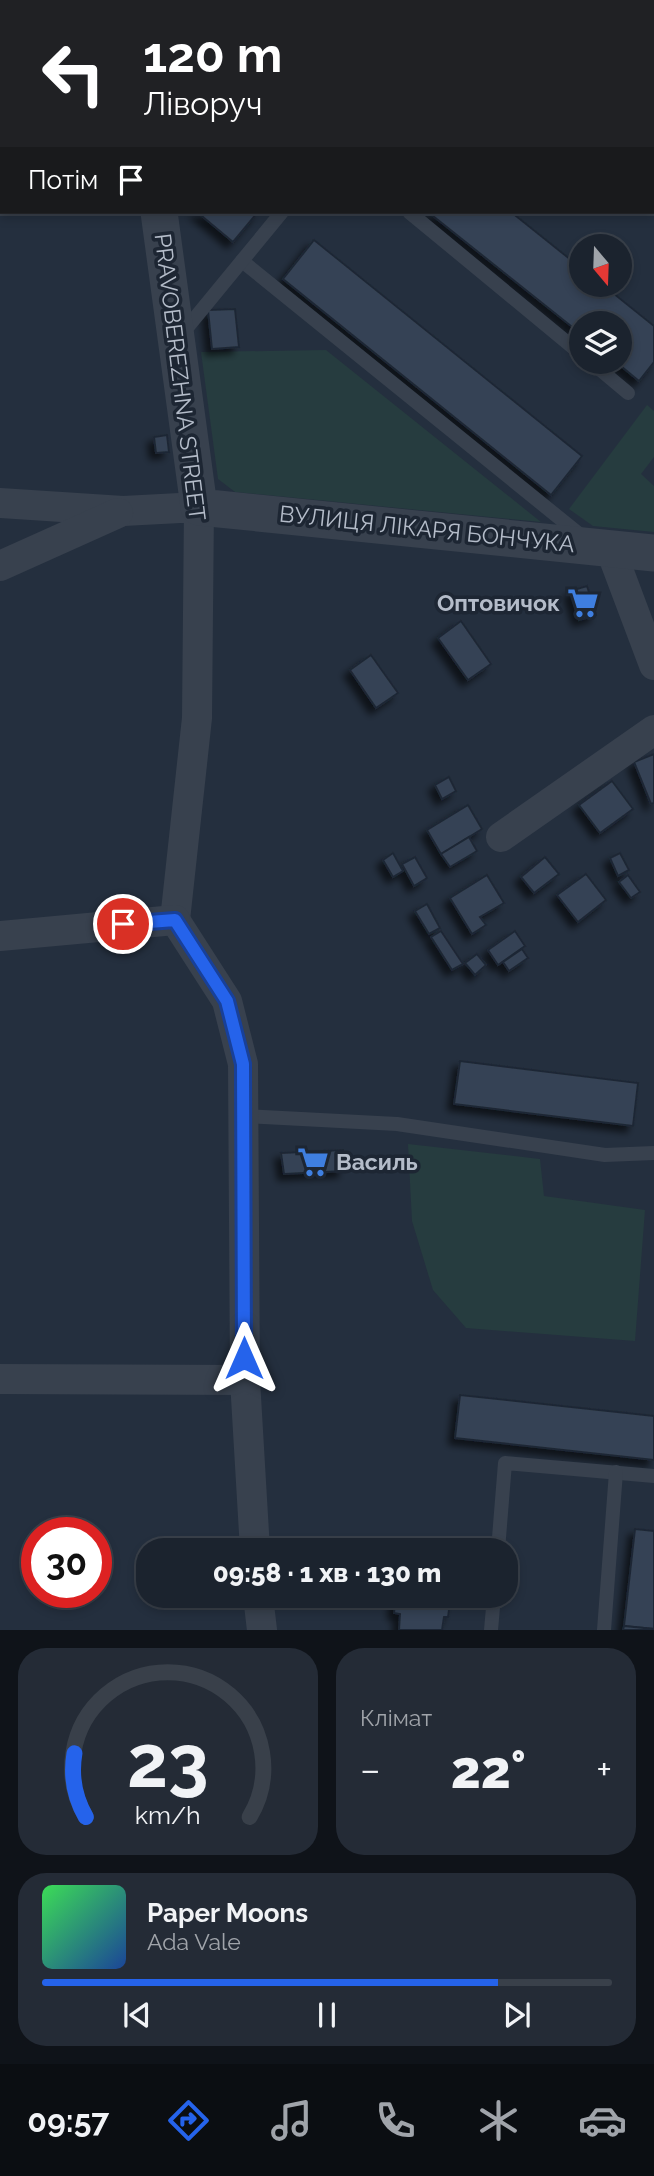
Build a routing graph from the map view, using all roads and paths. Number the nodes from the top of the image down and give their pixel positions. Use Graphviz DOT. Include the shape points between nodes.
graph roads {
  1 [pos="159,214"];
  2 [pos="280,214"];
  3 [pos="411,214"];
  4 [pos="242,261"];
  5 [pos="176,341"];
  6 [pos="569,344"];
  7 [pos="605,374"];
  8 [pos="628,393"];
  9 [pos="0,503"];
  10 [pos="199,507"];
  11 [pos="123,511"];
  12 [pos="603,547"];
  13 [pos="654,553"];
  14 [pos="0,566"];
  15 [pos="654,665"];
  16 [pos="654,730"];
  17 [pos="501,837"];
  18 [pos="175,920"];
  19 [pos="0,936"];
  20 [pos="244,1116"];
  21 [pos="654,1153"];
  22 [pos="0,1379"];
  23 [pos="245,1380"];
  24 [pos="616,1472"];
  25 [pos="654,1476"];
  26 [pos="254,1538"];
  27 [pos="499,1538"];
  28 [pos="259,1608"];
  29 [pos="493,1608"];
  30 [pos="262,1630"];
  31 [pos="491,1630"];
  32 [pos="604,1630"];
  1 -- 5 [label="street, PRAVOBEREZHNA STREET"];
  2 -- 4 [label="lane"];
  3 -- 6 [label="lane"];
  4 -- 5 [label="lane"];
  4 -- 12 [label="lane"];
  5 -- 10 [label="street, PRAVOBEREZHNA STREET"];
  7 -- 8 [label="lane"];
  9 -- 11 [label="street"];
  10 -- 11 [label="street"];
  10 -- 12 [label="street, ВУЛИЦЯ ЛІКАРЯ БОНЧУКА"];
  10 -- 18 [label="street, PRAVOBEREZHNA STREET" via="197,718"];
  11 -- 14 [label="street"];
  12 -- 13 [label="street, ВУЛИЦЯ ЛІКАРЯ БОНЧУКА"];
  12 -- 15 [label="street"];
  16 -- 17 [label="street"];
  18 -- 19 [label="street"];
  18 -- 20 [label="street" via="227,1001 243,1064"];
  20 -- 21 [label="lane" via="397,1124 605,1155"];
  20 -- 23 [label="street"];
  22 -- 23 [label="street"];
  23 -- 26 [label="street"];
  24 -- 25 [label="lane"];
  24 -- 27 [label="lane" via="505,1462"];
  24 -- 32 [label="lane"];
  28 -- 30 [label="street"];
  29 -- 31 [label="lane"];
}
